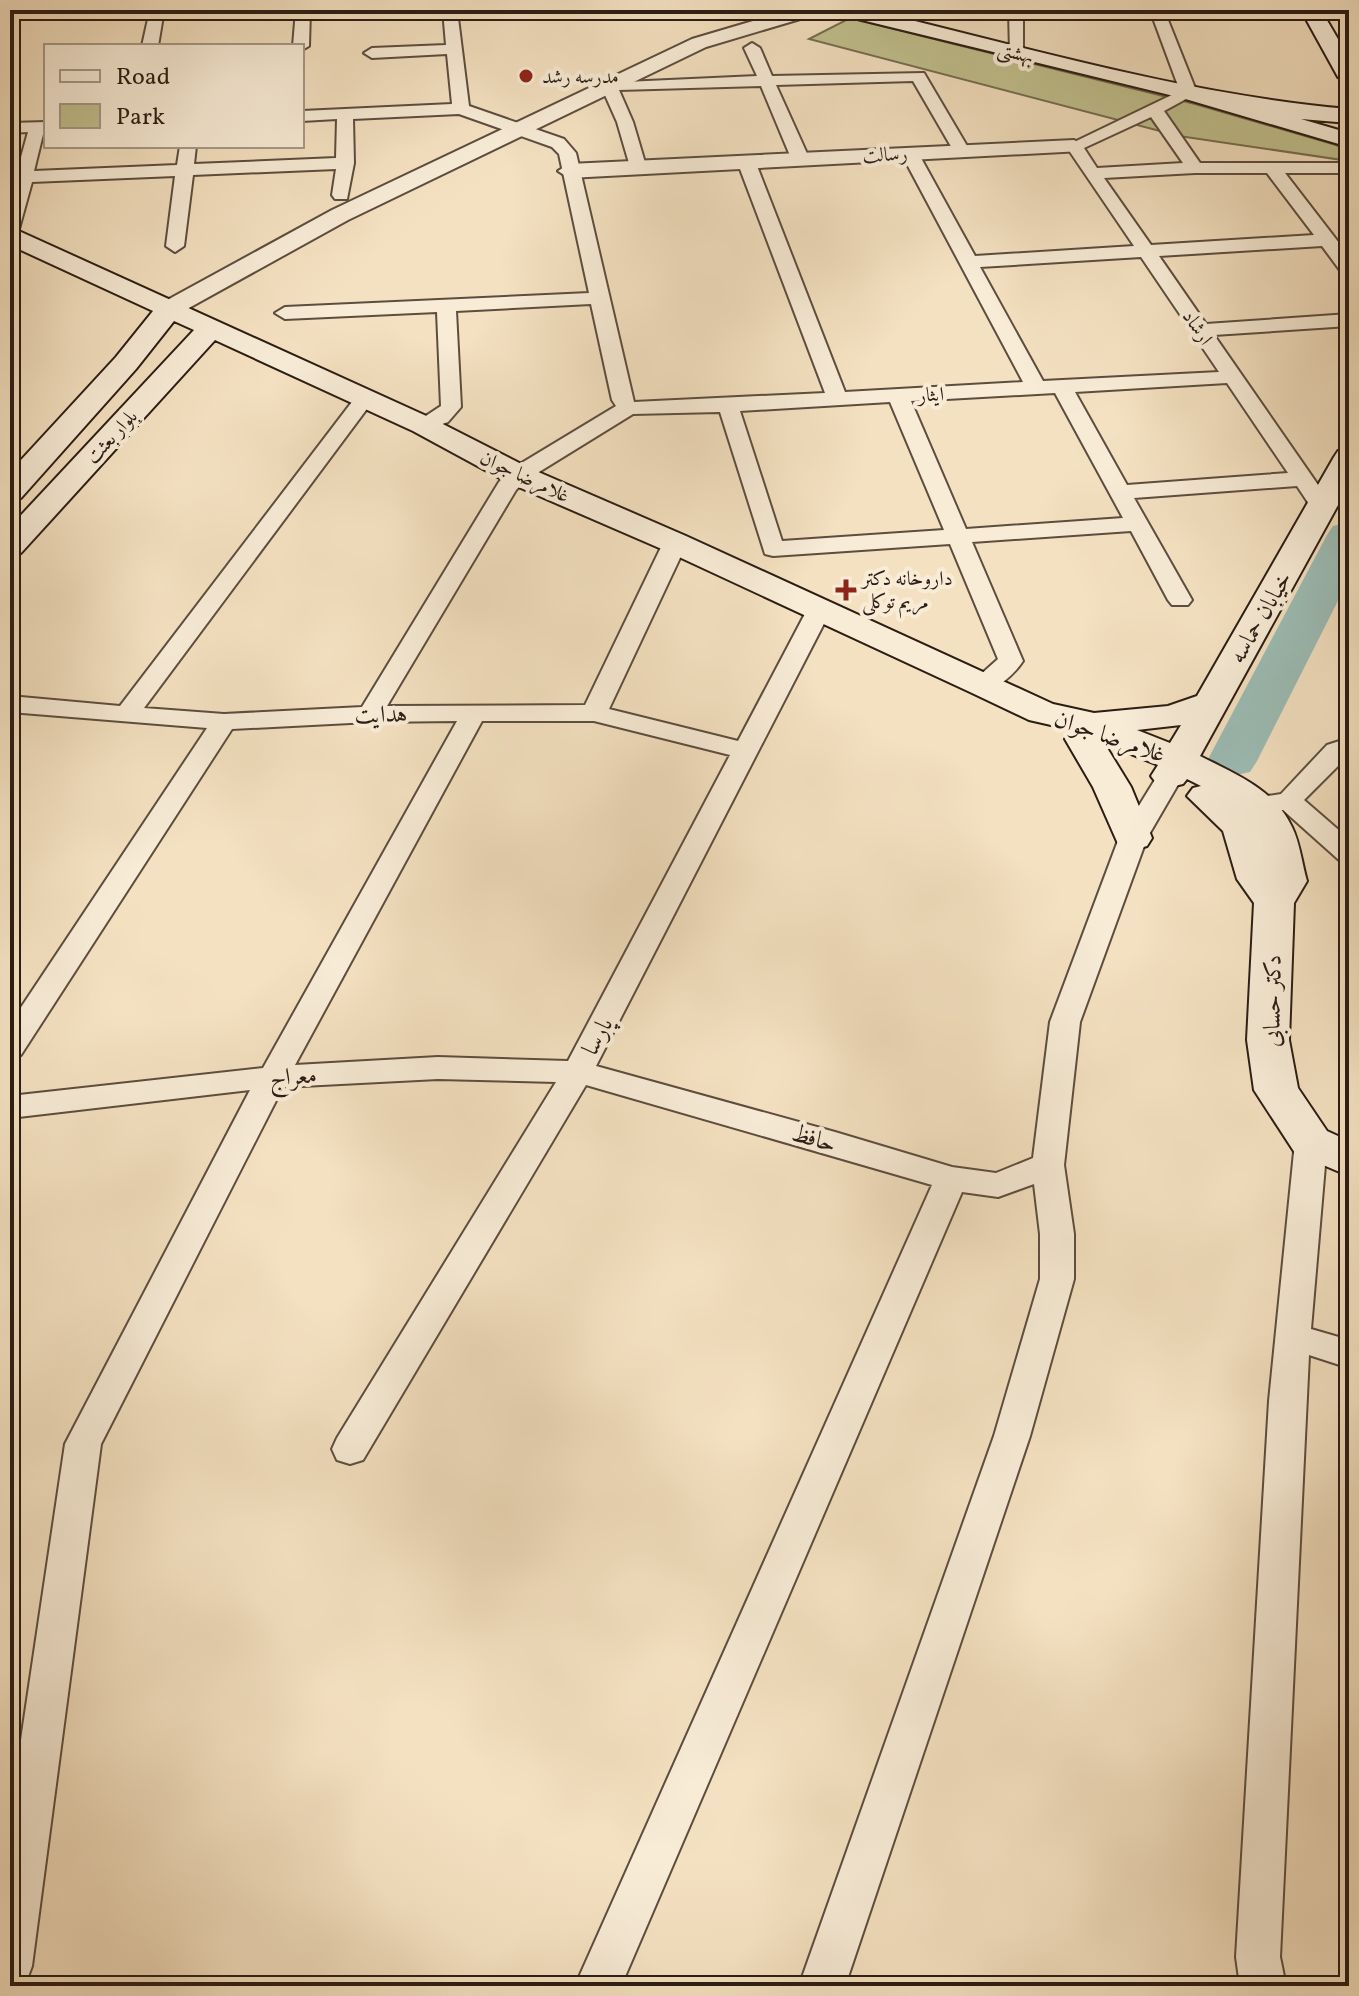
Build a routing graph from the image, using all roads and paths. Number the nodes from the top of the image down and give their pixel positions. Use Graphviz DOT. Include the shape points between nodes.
graph roads {
  1 [pos="157,10"];
  2 [pos="303,10"];
  3 [pos="450,10"];
  4 [pos="810,10"];
  5 [pos="844,10"];
  6 [pos="1016,10"];
  7 [pos="1157,10"];
  8 [pos="1311,10"];
  9 [pos="1335,10"];
  10 [pos="895,16"];
  11 [pos="1349,34"];
  12 [pos="150,44"];
  13 [pos="301,44"];
  14 [pos="752,48"];
  15 [pos="454,49"];
  16 [pos="372,53"];
  17 [pos="1018,53"];
  18 [pos="1349,77"];
  19 [pos="767,82"];
  20 [pos="609,86"];
  21 [pos="1189,93"];
  22 [pos="461,109"];
  23 [pos="1155,110"];
  24 [pos="345,114"];
  25 [pos="304,116"];
  26 [pos="42,127"];
  27 [pos="10,128"];
  28 [pos="1349,129"];
  29 [pos="517,130"];
  30 [pos="1074,146"];
  31 [pos="188,148"];
  32 [pos="962,151"];
  33 [pos="910,153"];
  34 [pos="800,158"];
  35 [pos="746,161"];
  36 [pos="345,163"];
  37 [pos="637,166"];
  38 [pos="1271,167"];
  39 [pos="1195,168"];
  40 [pos="1349,168"];
  41 [pos="185,170"];
  42 [pos="569,171"];
  43 [pos="1093,173"];
  44 [pos="25,177"];
  45 [pos="341,195"];
  46 [pos="10,232"];
  47 [pos="1325,240"];
  48 [pos="175,246"];
  49 [pos="1148,253"];
  50 [pos="969,262"];
  51 [pos="1349,269"];
  52 [pos="220,279"];
  53 [pos="599,298"];
  54 [pos="446,305"];
  55 [pos="169,309"];
  56 [pos="285,313"];
  57 [pos="1349,320"];
  58 [pos="212,327"];
  59 [pos="1200,330"];
  60 [pos="126,363"];
  61 [pos="172,370"];
  62 [pos="1233,377"];
  63 [pos="1062,387"];
  64 [pos="1036,388"];
  65 [pos="898,396"];
  66 [pos="365,398"];
  67 [pos="837,399"];
  68 [pos="728,405"];
  69 [pos="628,408"];
  70 [pos="423,425"];
  71 [pos="1349,457"];
  72 [pos="518,475"];
  73 [pos="1303,479"];
  74 [pos="10,491"];
  75 [pos="1120,492"];
  76 [pos="1323,508"];
  77 [pos="1138,524"];
  78 [pos="957,535"];
  79 [pos="675,543"];
  80 [pos="10,546"];
  81 [pos="773,549"];
  82 [pos="743,574"];
  83 [pos="1180,600"];
  84 [pos="819,610"];
  85 [pos="982,685"];
  86 [pos="1211,703"];
  87 [pos="12,707"];
  88 [pos="128,712"];
  89 [pos="474,713"];
  90 [pos="594,713"];
  91 [pos="370,714"];
  92 [pos="224,722"];
  93 [pos="1086,731"];
  94 [pos="1349,746"];
  95 [pos="748,751"];
  96 [pos="1174,768"];
  97 [pos="1274,803"];
  98 [pos="1133,838"];
  99 [pos="1349,854"];
  100 [pos="1274,903"];
  101 [pos="10,1048"];
  102 [pos="578,1072"];
  103 [pos="273,1077"];
  104 [pos="10,1107"];
  105 [pos="1311,1142"];
  106 [pos="1349,1160"];
  107 [pos="1048,1165"];
  108 [pos="951,1179"];
  109 [pos="1293,1337"];
  110 [pos="1349,1354"];
  111 [pos="350,1449"];
  112 [pos="10,1966"];
  113 [pos="598,1986"];
  114 [pos="822,1986"];
  115 [pos="1263,1986"];
  1 -- 12 [label="street"];
  2 -- 13 [label="street"];
  3 -- 15 [label="street"];
  4 -- 20 [label="street" via="699,43"];
  5 -- 10 [label="main road, بهشتی"];
  6 -- 17 [label="street"];
  7 -- 21 [label="street"];
  8 -- 18 [label="main road"];
  9 -- 11 [label="main road"];
  10 -- 17 [label="main road, بهشتی"];
  14 -- 19 [label="street"];
  15 -- 16 [label="street"];
  15 -- 22 [label="street"];
  17 -- 21 [label="main road, بهشتی"];
  19 -- 20 [label="street"];
  19 -- 32 [label="street" via="918,76"];
  19 -- 34 [label="street"];
  20 -- 29 [label="street"];
  20 -- 37 [label="street"];
  21 -- 23 [label="street, رسالت"];
  21 -- 28 [label="main road, بهشتی"];
  22 -- 24 [label="street"];
  22 -- 29 [label="street"];
  23 -- 30 [label="street, رسالت"];
  23 -- 39 [label="street"];
  24 -- 25 [label="street"];
  24 -- 36 [label="street"];
  26 -- 27 [label="street"];
  26 -- 44 [label="street"];
  29 -- 42 [label="street" via="558,143 567,153"];
  29 -- 52 [label="street"];
  30 -- 32 [label="street, رسالت"];
  30 -- 43 [label="street, ارشاد"];
  31 -- 41 [label="street"];
  32 -- 33 [label="street, رسالت"];
  33 -- 34 [label="street, رسالت"];
  33 -- 50 [label="street"];
  34 -- 35 [label="street, رسالت"];
  35 -- 37 [label="street, رسالت"];
  35 -- 67 [label="street"];
  36 -- 41 [label="street"];
  36 -- 45 [label="street"];
  37 -- 42 [label="street, رسالت"];
  38 -- 39 [label="street"];
  38 -- 40 [label="street"];
  38 -- 47 [label="street"];
  39 -- 43 [label="street"];
  41 -- 44 [label="street"];
  41 -- 48 [label="street"];
  42 -- 53 [label="street"];
  43 -- 49 [label="street, ارشاد"];
  44 -- 46 [label="street"];
  46 -- 55 [label="main road, غلامرضا جوان"];
  47 -- 49 [label="street"];
  47 -- 51 [label="street"];
  49 -- 50 [label="street"];
  49 -- 59 [label="street, ارشاد"];
  50 -- 64 [label="street"];
  52 -- 55 [label="street"];
  52 -- 58 [label="street"];
  53 -- 54 [label="street"];
  53 -- 69 [label="street"];
  54 -- 56 [label="street"];
  54 -- 70 [label="street" via="451,407"];
  55 -- 58 [label="main road, غلامرضا جوان"];
  55 -- 60 [label="main road, بلوار بعثت"];
  57 -- 59 [label="street"];
  58 -- 61 [label="main road, بلوار بعثت"];
  58 -- 66 [label="main road, غلامرضا جوان"];
  59 -- 62 [label="street, ارشاد"];
  60 -- 61 [label="main road"];
  60 -- 74 [label="main road, بلوار بعثت"];
  61 -- 80 [label="main road, بلوار بعثت"];
  62 -- 63 [label="street, ایثار"];
  62 -- 73 [label="street, ارشاد"];
  63 -- 64 [label="street, ایثار"];
  63 -- 75 [label="street"];
  64 -- 65 [label="street, ایثار"];
  65 -- 67 [label="street, ایثار"];
  65 -- 78 [label="street"];
  66 -- 70 [label="main road, غلامرضا جوان"];
  66 -- 88 [label="street"];
  67 -- 68 [label="street, ایثار"];
  68 -- 69 [label="street, ایثار"];
  68 -- 81 [label="street"];
  69 -- 72 [label="street"];
  70 -- 72 [label="main road, غلامرضا جوان"];
  71 -- 76 [label="main road, خیابان حماسه"];
  72 -- 79 [label="main road, غلامرضا جوان"];
  72 -- 91 [label="street"];
  73 -- 75 [label="street"];
  73 -- 76 [label="street, ارشاد"];
  75 -- 77 [label="street"];
  76 -- 86 [label="main road, خیابان حماسه"];
  77 -- 78 [label="street"];
  77 -- 83 [label="street"];
  78 -- 81 [label="street"];
  78 -- 85 [label="street" via="1011,661"];
  79 -- 82 [label="main road, غلامرضا جوان"];
  79 -- 90 [label="street"];
  81 -- 82 [label="street"];
  82 -- 84 [label="main road, غلامرضا جوان"];
  84 -- 85 [label="main road, غلامرضا جوان"];
  84 -- 95 [label="street, پارسا"];
  85 -- 93 [label="main road, غلامرضا جوان" via="1042,712 1066,732"];
  86 -- 93 [label="main road" via="1173,716"];
  86 -- 96 [label="main road, خیابان حماسه"];
  87 -- 88 [label="street, هدایت"];
  88 -- 92 [label="street, هدایت"];
  89 -- 90 [label="street, هدایت"];
  89 -- 91 [label="street, هدایت"];
  89 -- 103 [label="street"];
  90 -- 95 [label="street, هدایت"];
  91 -- 92 [label="street, هدایت"];
  92 -- 101 [label="street"];
  93 -- 96 [label="main road, غلامرضا جوان"];
  93 -- 98 [label="main road"];
  94 -- 97 [label="street"];
  95 -- 102 [label="street, پارسا"];
  96 -- 97 [label="main road, دکتر حسابی"];
  96 -- 98 [label="street"];
  96 -- 100 [label="main road" via="1241,827 1257,879"];
  97 -- 99 [label="street"];
  97 -- 100 [label="main road, دکتر حسابی" via="1273,827 1287,881"];
  98 -- 107 [label="street" via="1065,1022"];
  100 -- 105 [label="main road, دکتر حسابی" via="1268,1040 1276,1090"];
  102 -- 103 [label="street, معراج" via="438,1068"];
  102 -- 108 [label="street, حافظ"];
  102 -- 111 [label="street, پارسا"];
  103 -- 104 [label="street, معراج"];
  103 -- 112 [label="street" via="83,1444"];
  105 -- 106 [label="main road"];
  105 -- 109 [label="street"];
  107 -- 108 [label="street, حافظ" via="998,1185"];
  107 -- 114 [label="street" via="1057,1279 1012,1436"];
  108 -- 113 [label="street"];
  109 -- 110 [label="street"];
  109 -- 115 [label="street" via="1258,1957"];
}
